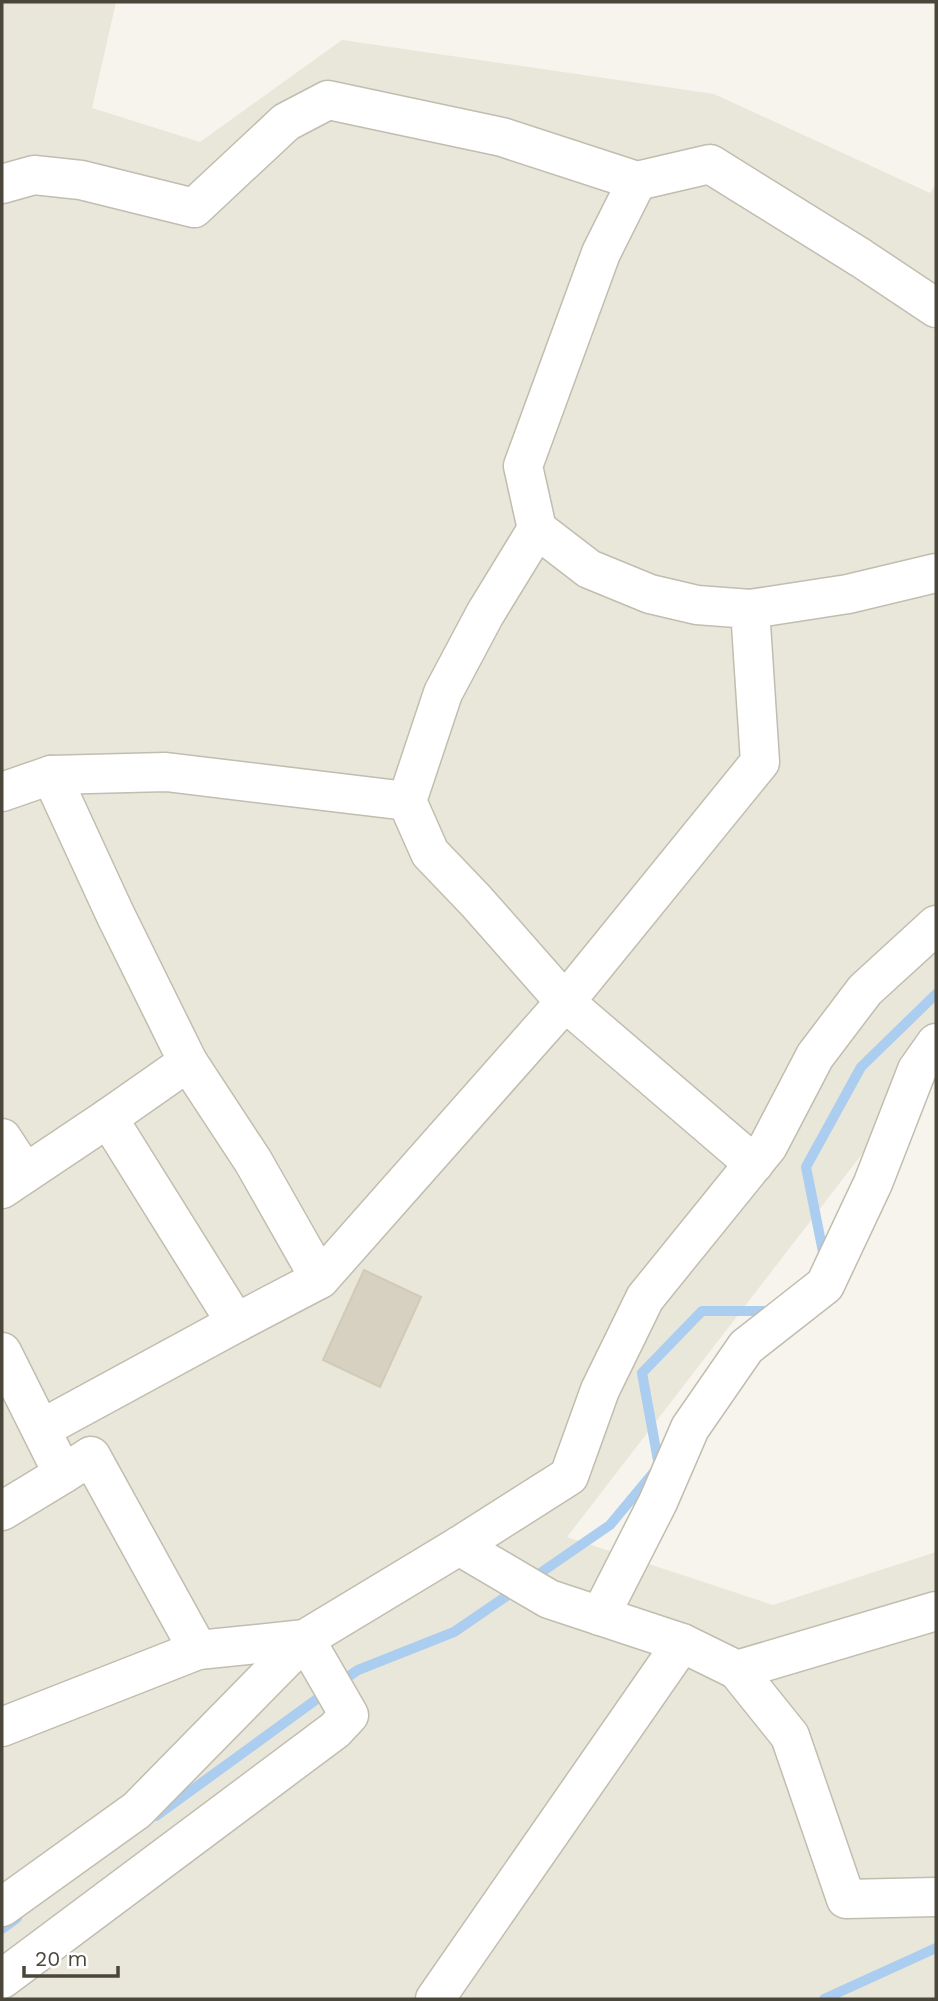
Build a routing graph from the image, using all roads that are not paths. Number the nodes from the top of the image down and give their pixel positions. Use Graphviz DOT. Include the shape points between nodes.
graph roads {
  1 [pos="637,181"];
  2 [pos="2,184"];
  3 [pos="936,308"];
  4 [pos="537,529"];
  5 [pos="936,573"];
  6 [pos="750,609"];
  7 [pos="51,775"];
  8 [pos="2,792"];
  9 [pos="407,801"];
  10 [pos="936,925"];
  11 [pos="565,1002"];
  12 [pos="936,1043"];
  13 [pos="188,1062"];
  14 [pos="108,1118"];
  15 [pos="2,1138"];
  16 [pos="754,1164"];
  17 [pos="13,1181"];
  18 [pos="320,1279"];
  19 [pos="236,1323"];
  20 [pos="2,1352"];
  21 [pos="55,1422"];
  22 [pos="77,1465"];
  23 [pos="2,1511"];
  24 [pos="459,1546"];
  25 [pos="936,1611"];
  26 [pos="600,1616"];
  27 [pos="305,1639"];
  28 [pos="682,1643"];
  29 [pos="198,1650"];
  30 [pos="737,1670"];
  31 [pos="2,1727"];
  32 [pos="936,1896"];
  33 [pos="2,1907"];
  34 [pos="2,1979"];
  35 [pos="435,1999"];
  1 -- 2 [label="street" via="502,137 328,100 286,122 194,208 81,180 34,175"];
  1 -- 3 [label="street" via="710,164"];
  1 -- 4 [label="street" via="601,253 523,466"];
  4 -- 6 [label="street" via="589,569 650,594 697,605"];
  4 -- 9 [label="street" via="443,693"];
  5 -- 6 [label="street" via="848,594"];
  6 -- 11 [label="street" via="760,762"];
  7 -- 8 [label="street"];
  7 -- 9 [label="street" via="166,772"];
  7 -- 13 [label="street"];
  9 -- 11 [label="street" via="430,853"];
  10 -- 16 [label="street" via="865,990 815,1056"];
  11 -- 16 [label="street"];
  11 -- 18 [label="street"];
  12 -- 26 [label="street" via="917,1070 873,1183 825,1285 746,1347 697,1418"];
  13 -- 14 [label="street"];
  13 -- 18 [label="street" via="253,1161"];
  14 -- 17 [label="street"];
  14 -- 19 [label="street"];
  15 -- 17 [label="street"];
  16 -- 24 [label="street" via="645,1298 600,1390 569,1476"];
  18 -- 19 [label="street"];
  19 -- 21 [label="street"];
  20 -- 21 [label="street"];
  21 -- 22 [label="street"];
  22 -- 23 [label="street"];
  22 -- 29 [label="street"];
  24 -- 26 [label="street" via="548,1599"];
  24 -- 27 [label="street"];
  25 -- 30 [label="street"];
  26 -- 28 [label="street"];
  27 -- 29 [label="street"];
  27 -- 33 [label="street" via="137,1810"];
  27 -- 34 [label="street" via="349,1715"];
  28 -- 30 [label="street"];
  28 -- 35 [label="street"];
  29 -- 31 [label="street"];
  30 -- 32 [label="street" via="790,1736 846,1899"];
}
